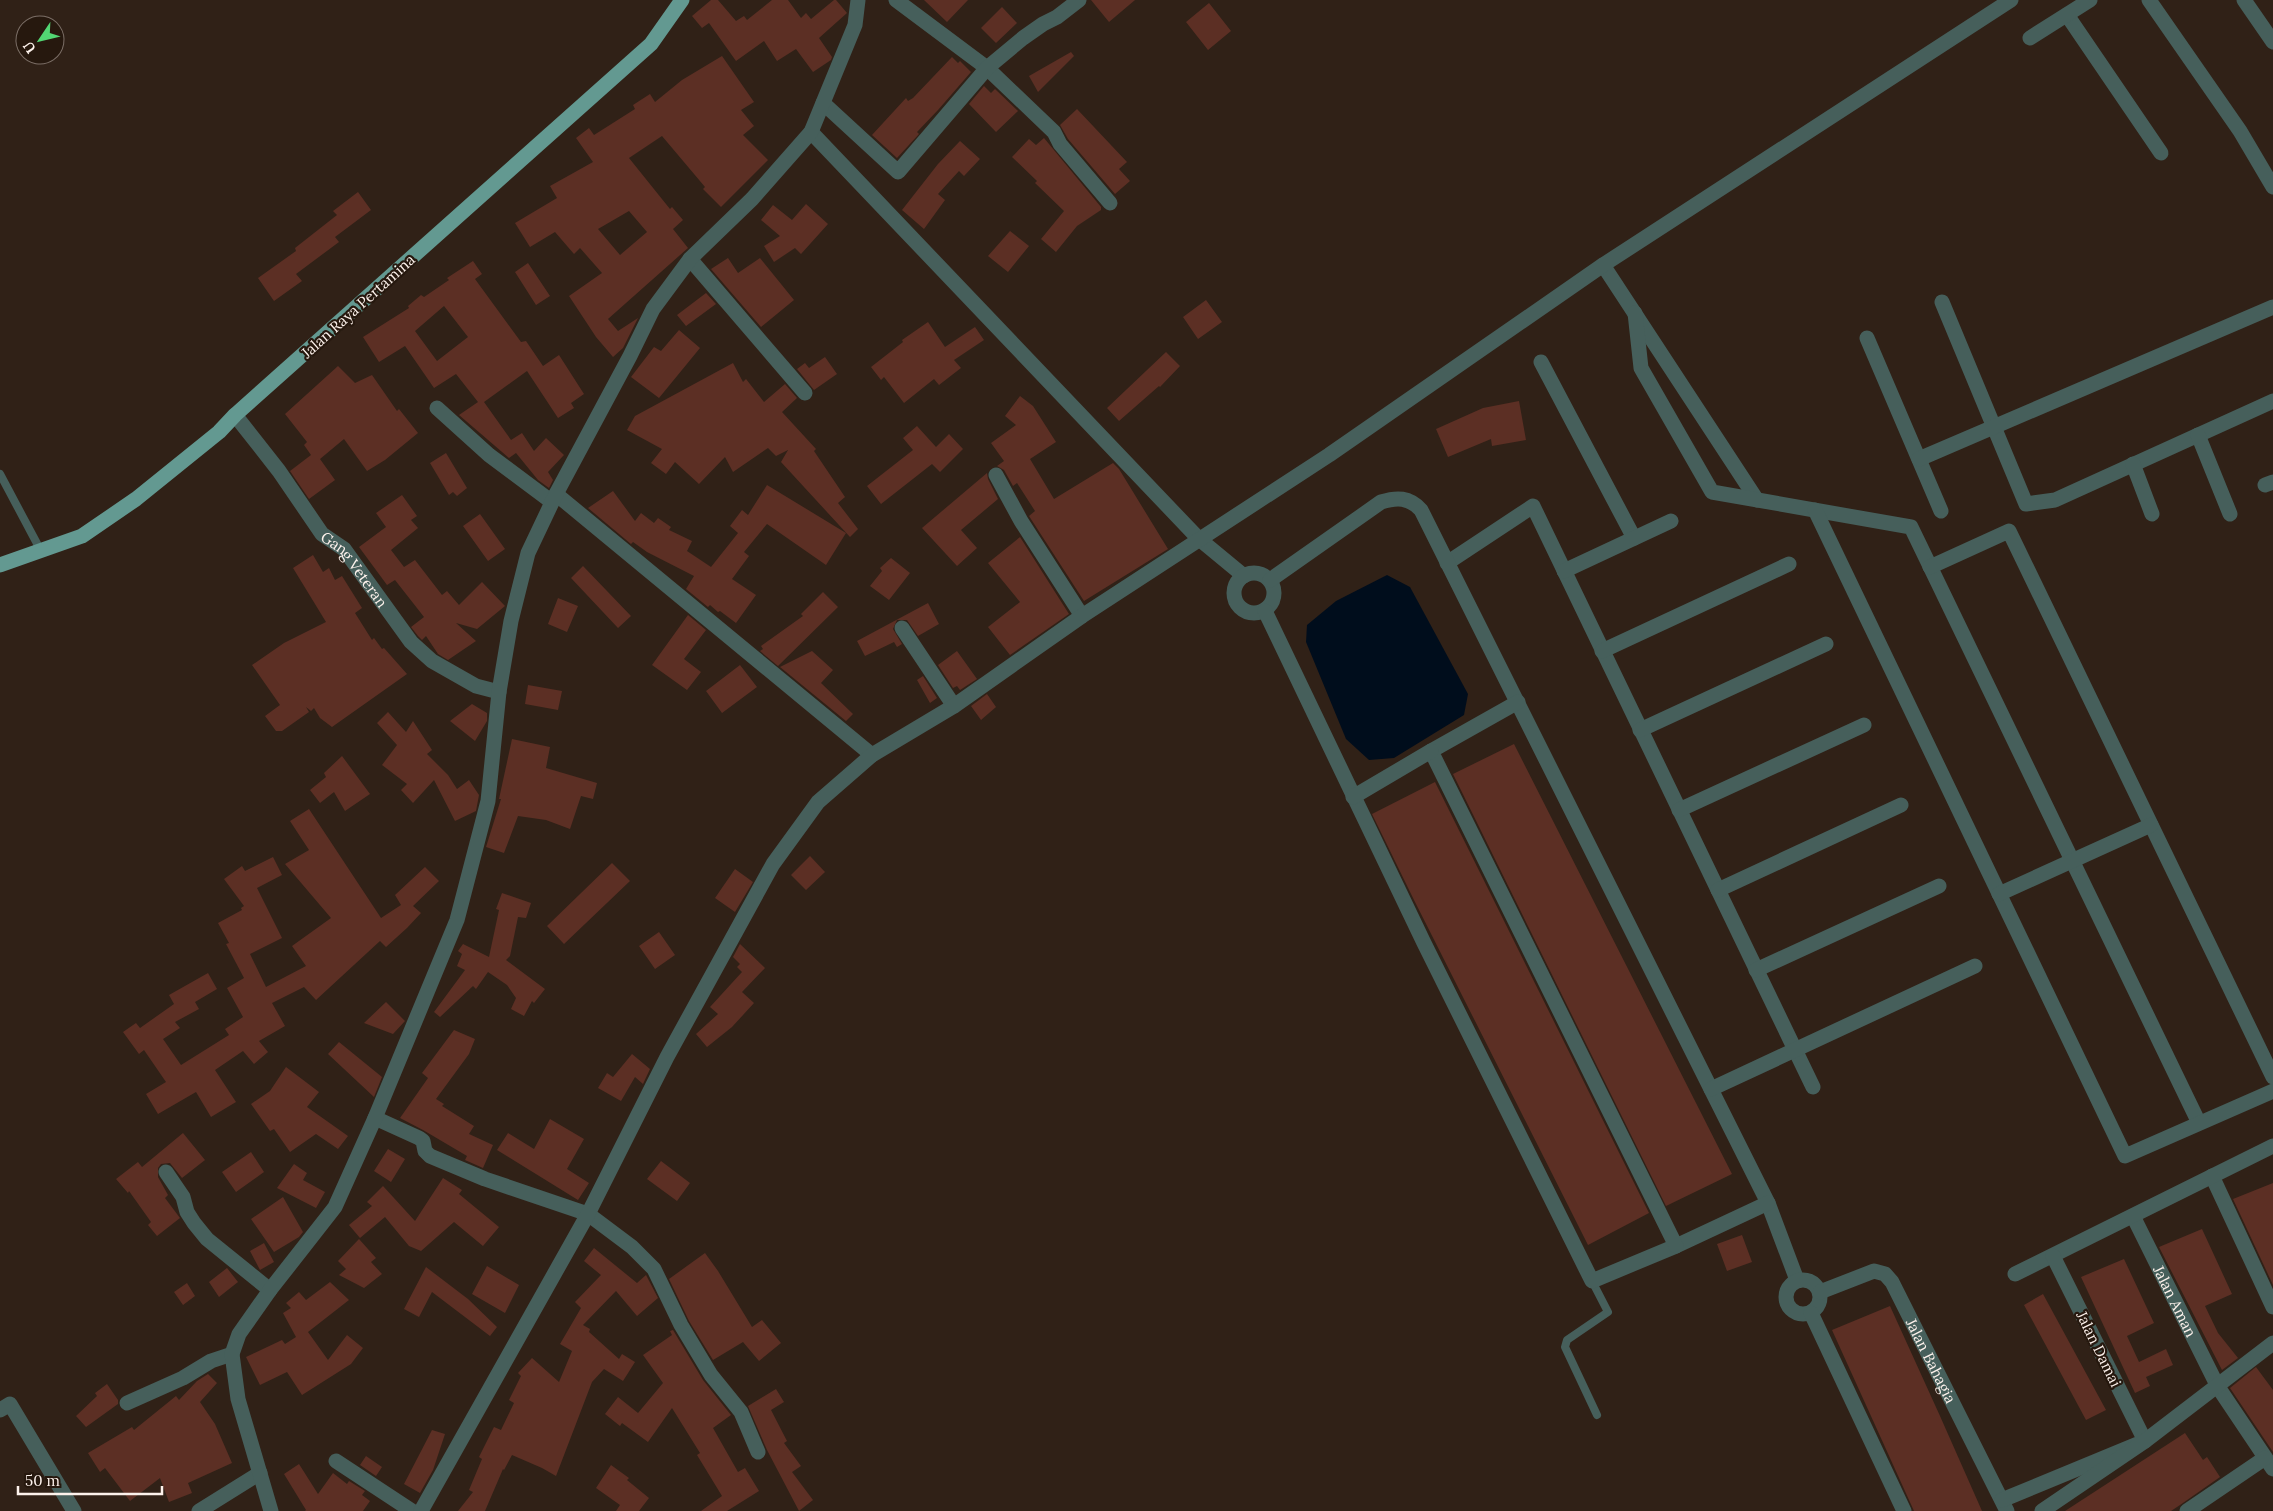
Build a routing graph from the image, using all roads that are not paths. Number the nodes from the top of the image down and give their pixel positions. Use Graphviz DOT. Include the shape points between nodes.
graph roads {
  1 [pos="682,0"];
  2 [pos="858,0"];
  3 [pos="896,0"];
  4 [pos="1078,0"];
  5 [pos="2011,0"];
  6 [pos="2090,0"];
  7 [pos="2148,0"];
  8 [pos="2244,0"];
  9 [pos="2067,15"];
  10 [pos="2030,38"];
  11 [pos="2273,42"];
  12 [pos="987,68"];
  13 [pos="823,103"];
  14 [pos="811,132"];
  15 [pos="2161,153"];
  16 [pos="2273,187"];
  17 [pos="1110,203"];
  18 [pos="690,259"];
  19 [pos="1603,265"];
  20 [pos="1942,302"];
  21 [pos="2273,307"];
  22 [pos="1635,313"];
  23 [pos="1867,338"];
  24 [pos="1542,362"];
  25 [pos="805,393"];
  26 [pos="2273,401"];
  27 [pos="437,408"];
  28 [pos="235,415"];
  29 [pos="1994,427"];
  30 [pos="2198,435"];
  31 [pos="1919,460"];
  32 [pos="2133,464"];
  33 [pos="0,474"];
  34 [pos="996,475"];
  35 [pos="554,498"];
  36 [pos="1757,500"];
  37 [pos="1815,510"];
  38 [pos="1941,511"];
  39 [pos="2152,514"];
  40 [pos="2230,514"];
  41 [pos="1671,521"];
  42 [pos="1198,538"];
  43 [pos="1634,538"];
  44 [pos="41,551"];
  45 [pos="1447,563"];
  46 [pos="1789,564"];
  47 [pos="0,565"];
  48 [pos="1930,567"];
  49 [pos="1564,571"];
  50 [pos="1244,576"];
  51 [pos="1270,580"];
  52 [pos="1265,611"];
  53 [pos="1082,616"];
  54 [pos="902,628"];
  55 [pos="1826,644"];
  56 [pos="1602,650"];
  57 [pos="499,692"];
  58 [pos="1518,702"];
  59 [pos="954,706"];
  60 [pos="1864,725"];
  61 [pos="1640,730"];
  62 [pos="1431,751"];
  63 [pos="872,755"];
  64 [pos="1353,797"];
  65 [pos="1901,805"];
  66 [pos="1679,810"];
  67 [pos="2151,825"];
  68 [pos="2072,861"];
  69 [pos="1939,886"];
  70 [pos="1718,890"];
  71 [pos="1999,894"];
  72 [pos="1975,966"];
  73 [pos="1756,970"];
  74 [pos="1795,1051"];
  75 [pos="2273,1076"];
  76 [pos="1813,1087"];
  77 [pos="1711,1090"];
  78 [pos="2273,1091"];
  79 [pos="375,1118"];
  80 [pos="2199,1123"];
  81 [pos="2273,1146"];
  82 [pos="166,1172"];
  83 [pos="2212,1176"];
  84 [pos="1768,1203"];
  85 [pos="588,1214"];
  86 [pos="2133,1216"];
  87 [pos="1676,1246"];
  88 [pos="2053,1256"];
  89 [pos="2015,1274"];
  90 [pos="1797,1280"];
  91 [pos="1592,1281"];
  92 [pos="270,1290"];
  93 [pos="1820,1292"];
  94 [pos="2273,1306"];
  95 [pos="1810,1313"];
  96 [pos="2273,1343"];
  97 [pos="232,1354"];
  98 [pos="2218,1387"];
  99 [pos="127,1403"];
  100 [pos="0,1410"];
  101 [pos="1596,1415"];
  102 [pos="2145,1441"];
  103 [pos="758,1452"];
  104 [pos="336,1461"];
  105 [pos="2269,1463"];
  106 [pos="260,1472"];
  107 [pos="2005,1505"];
  108 [pos="74,1511"];
  109 [pos="199,1511"];
  110 [pos="272,1511"];
  111 [pos="412,1511"];
  112 [pos="421,1511"];
  113 [pos="1904,1511"];
  114 [pos="2042,1511"];
  115 [pos="2187,1511"];
  1 -- 28 [label="main road, Jalan Raya Pertamina" via="651,44"];
  2 -- 13 [label="street" via="855,25"];
  3 -- 12 [label="street"];
  4 -- 12 [label="street"];
  5 -- 19 [label="street"];
  6 -- 9 [label="street"];
  7 -- 16 [label="street" via="2240,131"];
  8 -- 11 [label="street"];
  9 -- 10 [label="street"];
  9 -- 15 [label="street"];
  12 -- 13 [label="street" via="898,172"];
  12 -- 17 [label="street" via="1054,132 1060,144"];
  13 -- 14 [label="street"];
  14 -- 18 [label="street" via="752,198"];
  14 -- 42 [label="street"];
  18 -- 25 [label="street"];
  18 -- 35 [label="street" via="653,309"];
  19 -- 22 [label="street"];
  19 -- 42 [label="street" via="1328,455"];
  20 -- 29 [label="street"];
  21 -- 29 [label="street"];
  22 -- 36 [label="street"];
  22 -- 36 [label="street" via="1641,368 1712,492"];
  23 -- 31 [label="street"];
  24 -- 43 [label="street"];
  26 -- 30 [label="street"];
  27 -- 35 [label="street" via="488,455"];
  28 -- 44 [label="main road, Jalan Raya Pertamina" via="219,432 136,499 82,536"];
  28 -- 57 [label="street, Gang Veteran" via="322,534 344,550 412,642 432,661 469,682"];
  29 -- 31 [label="street"];
  29 -- 32 [label="street" via="2026,504 2055,500"];
  30 -- 32 [label="street"];
  30 -- 40 [label="street"];
  31 -- 38 [label="street"];
  32 -- 39 [label="street"];
  33 -- 44 [label="lane"];
  34 -- 53 [label="street" via="1021,521"];
  35 -- 57 [label="street" via="528,553 511,620"];
  35 -- 63 [label="street"];
  36 -- 37 [label="street"];
  37 -- 48 [label="street" via="1911,527"];
  37 -- 71 [label="street"];
  41 -- 43 [label="street"];
  42 -- 50 [label="street"];
  42 -- 53 [label="street"];
  43 -- 49 [label="street"];
  44 -- 47 [label="main road, Jalan Raya Pertamina"];
  45 -- 49 [label="street" via="1533,506"];
  45 -- 51 [label="street" via="1421,510 1413,502 1394,498 1381,502"];
  45 -- 58 [label="street"];
  46 -- 56 [label="street"];
  48 -- 67 [label="street" via="2009,531"];
  48 -- 68 [label="street"];
  49 -- 56 [label="street"];
  50 -- 51 [label="street" via="1257,573"];
  50 -- 52 [label="street" via="1235,587 1235,601 1251,614"];
  51 -- 52 [label="street" via="1273,600"];
  52 -- 64 [label="street"];
  53 -- 59 [label="street"];
  54 -- 59 [label="street"];
  55 -- 61 [label="street"];
  56 -- 61 [label="street"];
  57 -- 79 [label="street" via="488,801 457,920"];
  58 -- 62 [label="street"];
  58 -- 77 [label="street"];
  59 -- 63 [label="street"];
  60 -- 66 [label="street"];
  61 -- 66 [label="street"];
  62 -- 64 [label="street"];
  62 -- 87 [label="street"];
  63 -- 85 [label="street" via="818,802 773,864 667,1057"];
  64 -- 91 [label="street"];
  65 -- 70 [label="street"];
  66 -- 70 [label="street"];
  67 -- 68 [label="street"];
  67 -- 75 [label="street"];
  68 -- 71 [label="street"];
  68 -- 80 [label="street"];
  69 -- 73 [label="street"];
  70 -- 73 [label="street"];
  71 -- 80 [label="street" via="2125,1156"];
  72 -- 74 [label="street"];
  73 -- 74 [label="street"];
  74 -- 76 [label="street"];
  74 -- 77 [label="street"];
  77 -- 84 [label="street"];
  78 -- 80 [label="street"];
  79 -- 85 [label="street" via="419,1138 430,1156 485,1179"];
  79 -- 92 [label="street" via="335,1207"];
  81 -- 83 [label="street"];
  82 -- 92 [label="street" via="183,1197 187,1212 207,1239"];
  83 -- 86 [label="street"];
  83 -- 94 [label="street"];
  84 -- 87 [label="street"];
  84 -- 90 [label="street"];
  85 -- 103 [label="street" via="632,1247 654,1269 681,1325 711,1375 741,1412"];
  85 -- 112 [label="street"];
  86 -- 88 [label="street"];
  86 -- 98 [label="street, Jalan Aman"];
  87 -- 91 [label="street"];
  88 -- 89 [label="street"];
  88 -- 102 [label="street, Jalan Damai"];
  90 -- 93 [label="street" via="1806,1279"];
  90 -- 95 [label="street" via="1789,1285 1786,1303 1792,1311"];
  91 -- 101 [label="lane" via="1608,1312 1567,1340 1565,1347"];
  92 -- 97 [label="street" via="240,1334"];
  93 -- 95 [label="street" via="1817,1308"];
  93 -- 107 [label="street, Jalan Bahagia" via="1874,1271 1885,1274 1892,1282"];
  95 -- 113 [label="street"];
  96 -- 98 [label="street"];
  97 -- 99 [label="street" via="211,1360 183,1378"];
  97 -- 106 [label="street" via="238,1399"];
  98 -- 102 [label="street"];
  98 -- 105 [label="street, Jalan Aman"];
  100 -- 108 [label="street" via="10,1404"];
  102 -- 107 [label="street"];
  102 -- 114 [label="street"];
  104 -- 111 [label="street"];
  105 -- 115 [label="street"];
  106 -- 109 [label="street"];
  106 -- 110 [label="street"];
}
